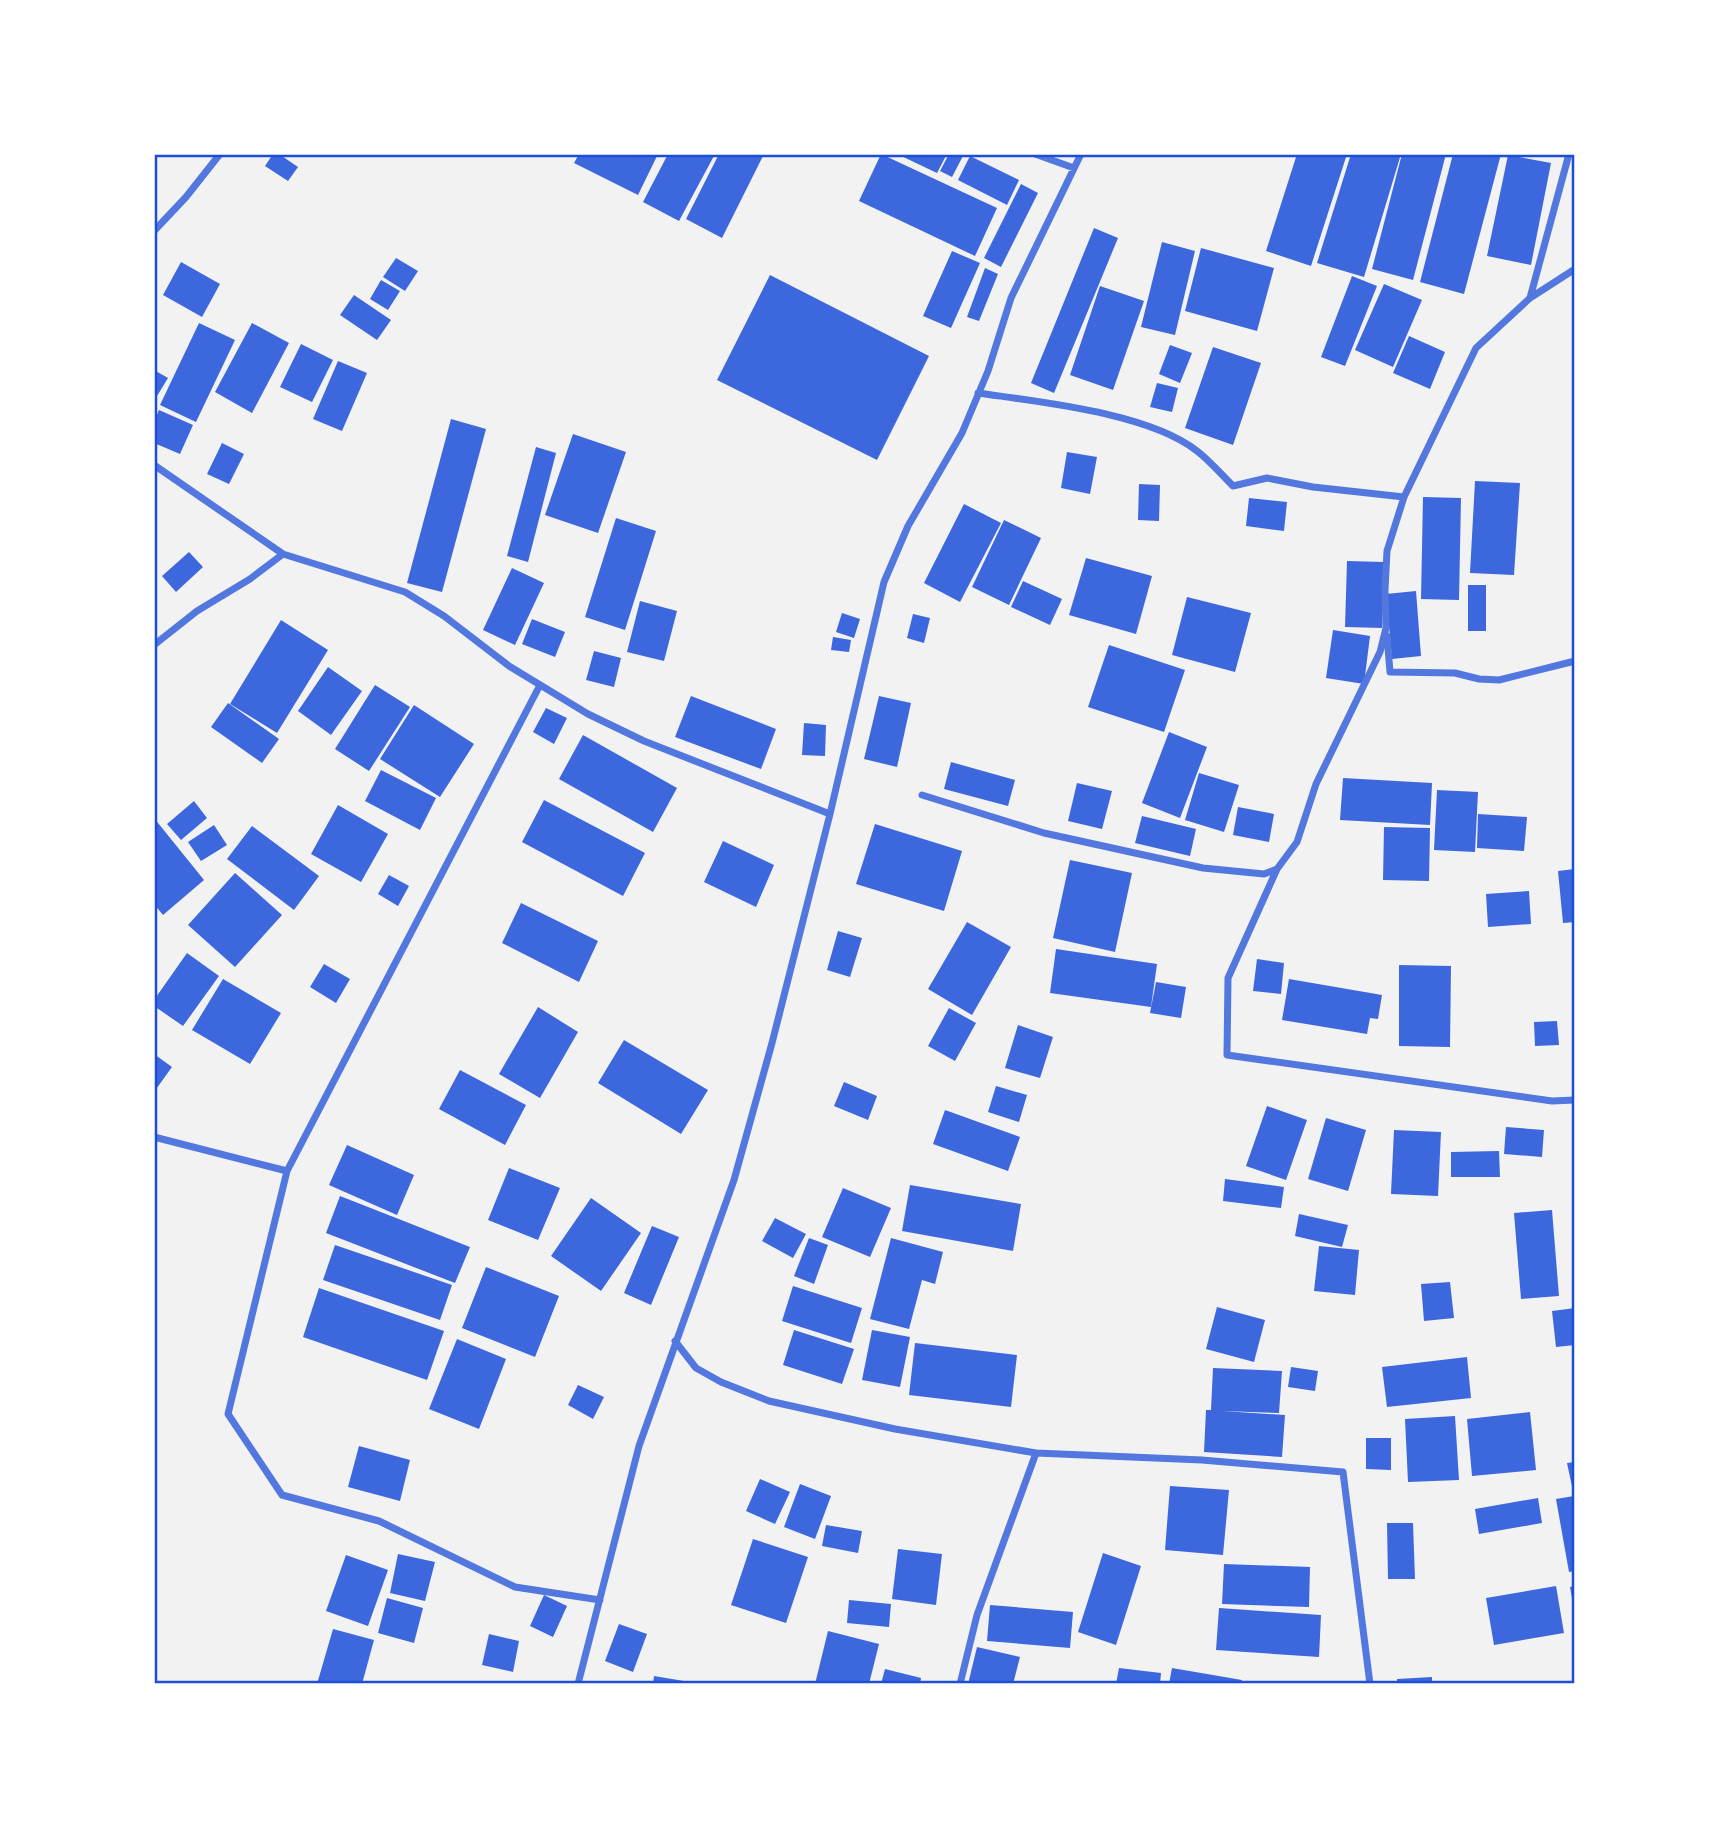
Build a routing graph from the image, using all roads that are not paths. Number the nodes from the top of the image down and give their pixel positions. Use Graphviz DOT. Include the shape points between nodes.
graph roads {
  1 [pos="220,154"];
  2 [pos="1035,154"];
  3 [pos="1081,154"];
  4 [pos="1569,154"];
  5 [pos="1074,168"];
  6 [pos="154,231"];
  7 [pos="1575,269"];
  8 [pos="1530,298"];
  9 [pos="978,393"];
  10 [pos="154,466"];
  11 [pos="1404,497"];
  12 [pos="283,554"];
  13 [pos="1386,628"];
  14 [pos="154,645"];
  15 [pos="1575,661"];
  16 [pos="540,685"];
  17 [pos="922,795"];
  18 [pos="830,814"];
  19 [pos="1277,869"];
  20 [pos="1575,1100"];
  21 [pos="154,1137"];
  22 [pos="287,1171"];
  23 [pos="675,1341"];
  24 [pos="1036,1453"];
  25 [pos="600,1600"];
  26 [pos="578,1684"];
  27 [pos="960,1684"];
  28 [pos="1370,1684"];
  1 -- 6 [label="street"];
  2 -- 5 [label="street"];
  3 -- 5 [label="street"];
  4 -- 8 [label="street"];
  5 -- 9 [label="street" via="1011,298"];
  7 -- 8 [label="street"];
  8 -- 11 [label="street" via="1476,348"];
  9 -- 11 [label="street" via="1060,405 1150,426 1197,450 1233,486 1267,478"];
  9 -- 18 [label="street" via="884,582"];
  10 -- 12 [label="street"];
  11 -- 13 [label="street" via="1387,551"];
  12 -- 14 [label="street"];
  12 -- 16 [label="street" via="405,593"];
  13 -- 15 [label="street" via="1390,672 1455,673 1499,680"];
  13 -- 19 [label="street" via="1374,668 1316,784 1297,842"];
  16 -- 18 [label="street" via="644,741"];
  16 -- 22 [label="street"];
  17 -- 19 [label="street" via="1044,833 1203,868 1265,874"];
  18 -- 23 [label="street" via="734,1180"];
  19 -- 20 [label="street" via="1228,978 1227,1055 1552,1101"];
  21 -- 22 [label="street"];
  22 -- 25 [label="street" via="228,1414 282,1495 379,1521 515,1587"];
  23 -- 24 [label="street" via="696,1368 769,1401"];
  23 -- 25 [label="street" via="639,1446"];
  24 -- 27 [label="street" via="977,1615"];
  24 -- 28 [label="street" via="1343,1472"];
  25 -- 26 [label="street"];
}
